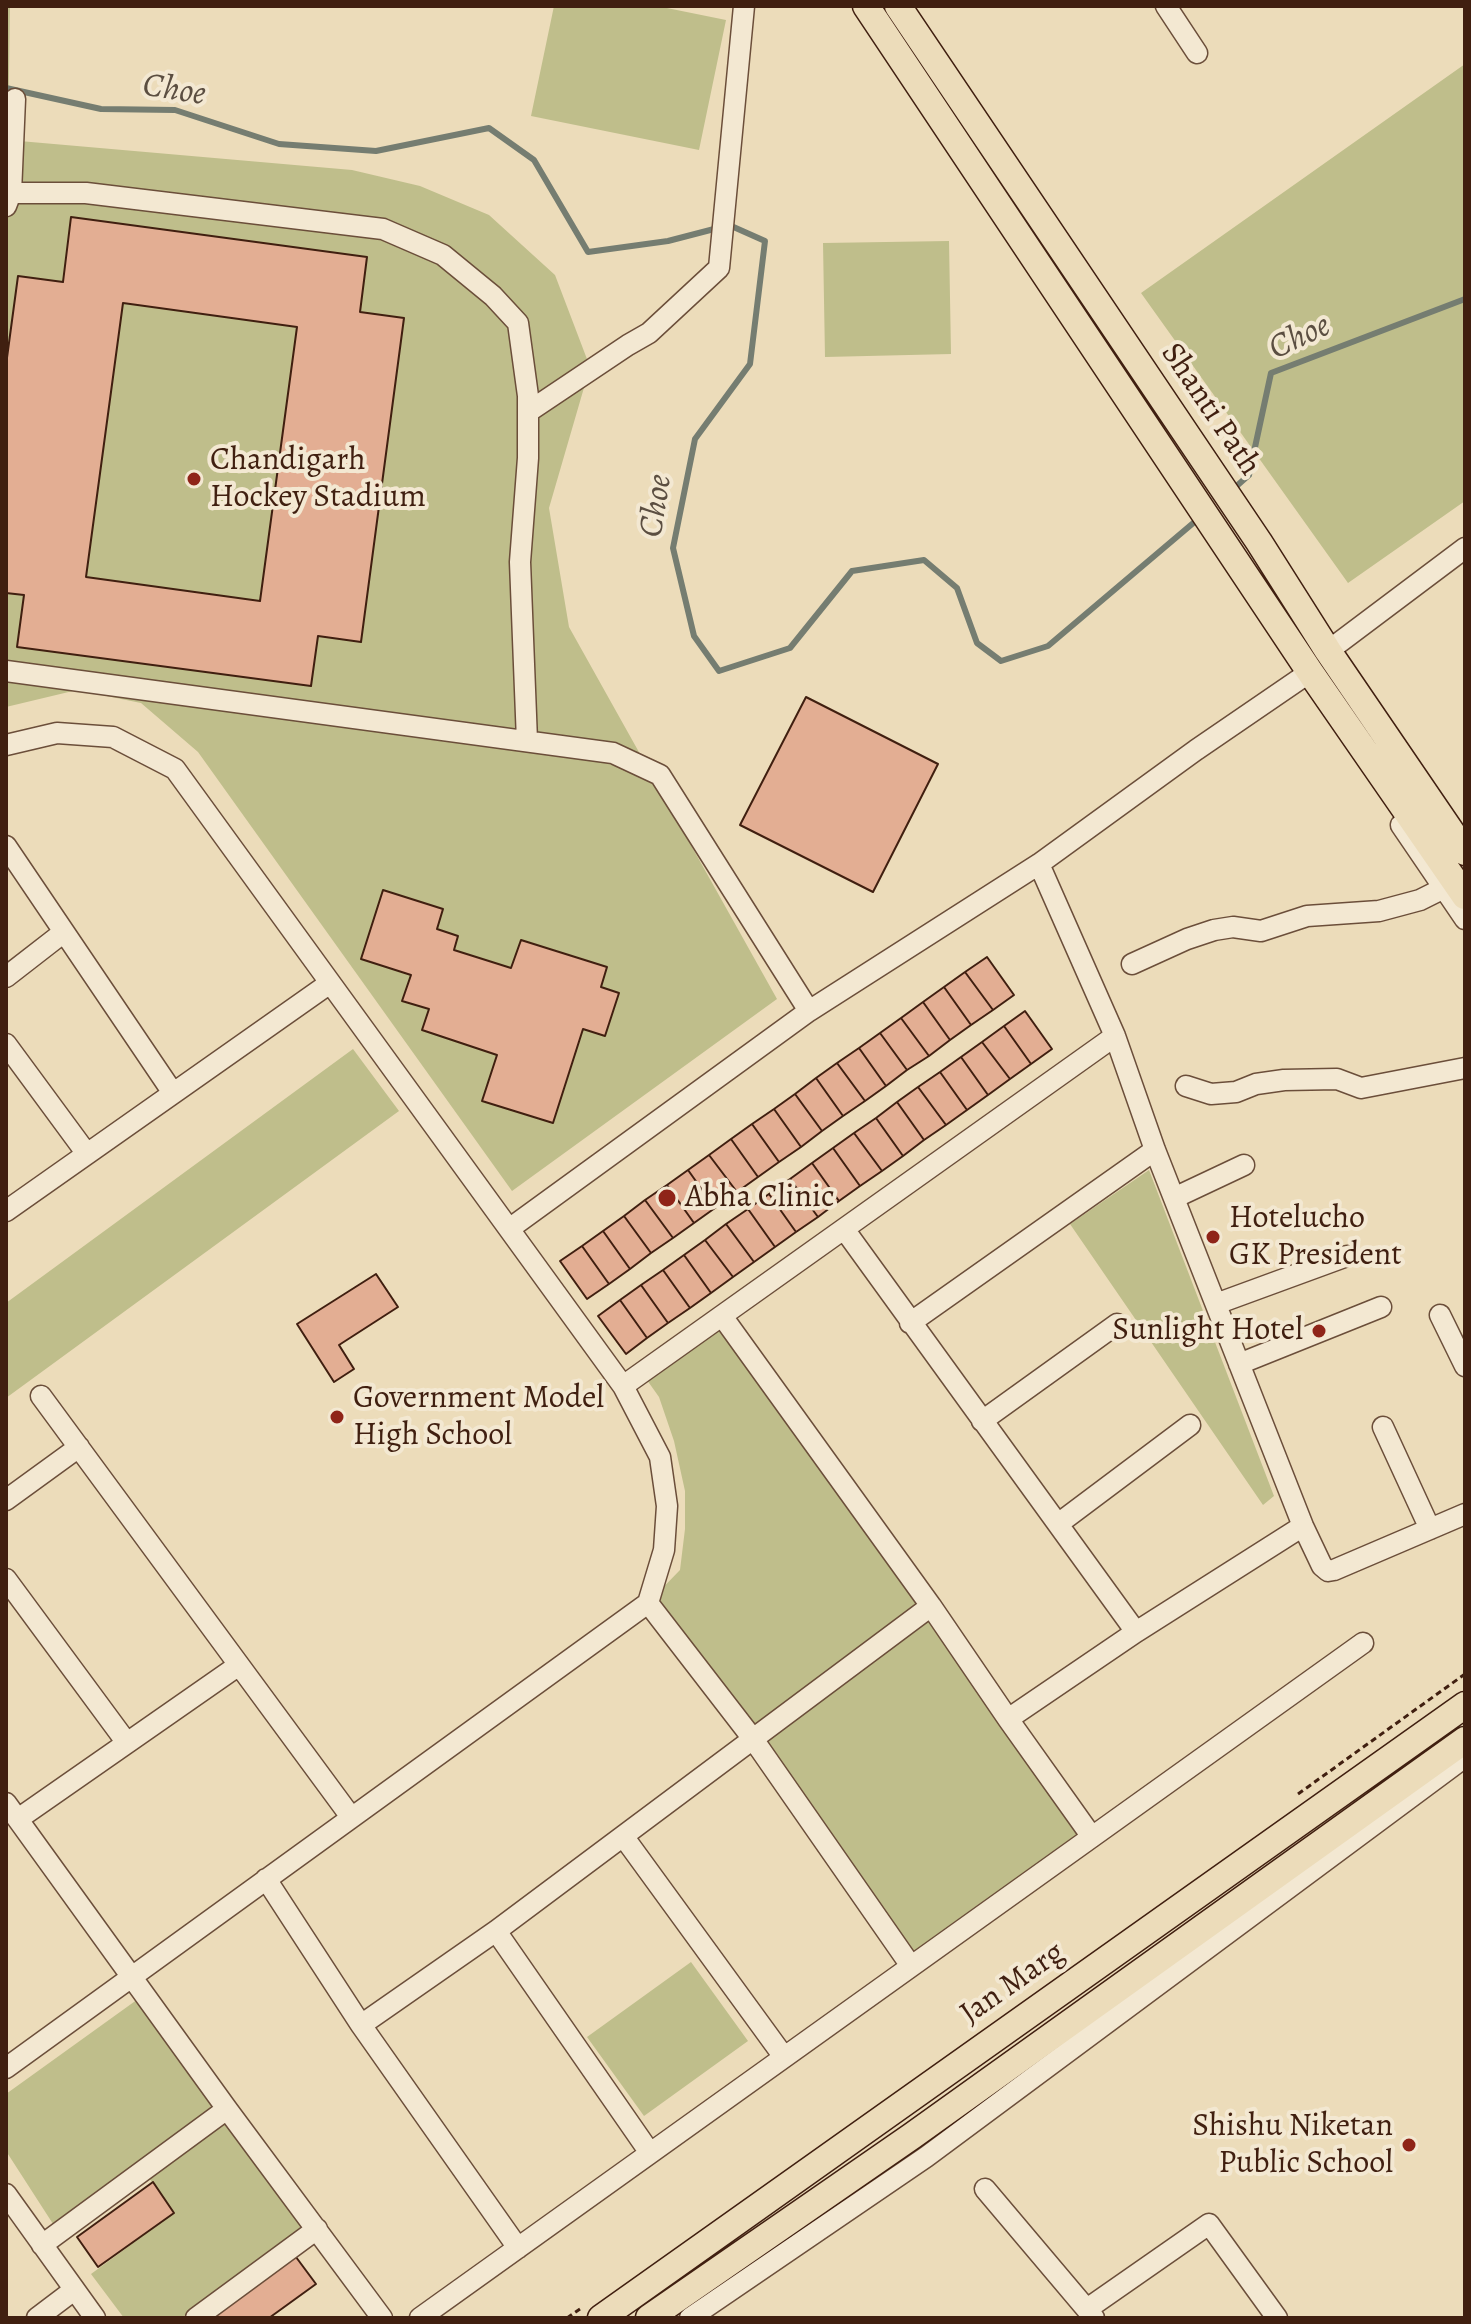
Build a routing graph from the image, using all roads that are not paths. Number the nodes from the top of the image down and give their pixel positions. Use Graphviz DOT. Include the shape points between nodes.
graph roads {
  1 [pos="744,6"];
  2 [pos="866,6"];
  3 [pos="898,6"];
  4 [pos="1166,6"];
  5 [pos="1197,53"];
  6 [pos="15,99"];
  7 [pos="9,199"];
  8 [pos="528,412"];
  9 [pos="1465,548"];
  10 [pos="1328,651"];
  11 [pos="6,671"];
  12 [pos="1310,672"];
  13 [pos="527,741"];
  14 [pos="6,745"];
  15 [pos="6,846"];
  16 [pos="1465,852"];
  17 [pos="1039,864"];
  18 [pos="1454,892"];
  19 [pos="1465,919"];
  20 [pos="64,932"];
  21 [pos="1132,964"];
  22 [pos="6,977"];
  23 [pos="330,983"];
  24 [pos="809,1011"];
  25 [pos="1115,1036"];
  26 [pos="6,1044"];
  27 [pos="1465,1068"];
  28 [pos="1186,1086"];
  29 [pos="173,1093"];
  30 [pos="1155,1150"];
  31 [pos="87,1154"];
  32 [pos="1244,1165"];
  33 [pos="1174,1198"];
  34 [pos="6,1211"];
  35 [pos="509,1229"];
  36 [pos="844,1229"];
  37 [pos="1347,1256"];
  38 [pos="1216,1304"];
  39 [pos="1381,1307"];
  40 [pos="1440,1315"];
  41 [pos="722,1316"];
  42 [pos="910,1323"];
  43 [pos="1117,1324"];
  44 [pos="1239,1364"];
  45 [pos="1465,1366"];
  46 [pos="623,1386"];
  47 [pos="41,1396"];
  48 [pos="982,1421"];
  49 [pos="1190,1425"];
  50 [pos="1383,1427"];
  51 [pos="79,1447"];
  52 [pos="6,1500"];
  53 [pos="1465,1514"];
  54 [pos="1058,1524"];
  55 [pos="1303,1526"];
  56 [pos="1430,1529"];
  57 [pos="6,1579"];
  58 [pos="648,1603"];
  59 [pos="931,1606"];
  60 [pos="1136,1632"];
  61 [pos="1363,1643"];
  62 [pos="239,1665"];
  63 [pos="1465,1705"];
  64 [pos="1008,1719"];
  65 [pos="753,1739"];
  66 [pos="1465,1740"];
  67 [pos="127,1743"];
  68 [pos="1465,1757"];
  69 [pos="12,1811"];
  70 [pos="351,1817"];
  71 [pos="623,1836"];
  72 [pos="1092,1837"];
  73 [pos="266,1879"];
  74 [pos="496,1931"];
  75 [pos="911,1966"];
  76 [pos="133,1976"];
  77 [pos="361,2025"];
  78 [pos="784,2057"];
  79 [pos="6,2068"];
  80 [pos="227,2109"];
  81 [pos="650,2153"];
  82 [pos="985,2189"];
  83 [pos="6,2194"];
  84 [pos="317,2229"];
  85 [pos="42,2245"];
  86 [pos="518,2248"];
  87 [pos="74,2290"];
  88 [pos="1091,2314"];
  89 [pos="37,2318"];
  90 [pos="95,2318"];
  91 [pos="196,2318"];
  92 [pos="382,2318"];
  93 [pos="420,2318"];
  94 [pos="601,2318"];
  95 [pos="649,2318"];
  96 [pos="690,2318"];
  97 [pos="1277,2318"];
  1 -- 8 [label="street" via="719,268 649,333"];
  2 -- 12 [label="main road, Shanti Path"];
  3 -- 10 [label="main road, Shanti Path"];
  4 -- 5 [label="street"];
  6 -- 7 [label="street"];
  7 -- 8 [label="street" via="86,193 383,229 443,255 518,323"];
  8 -- 13 [label="street" via="520,562"];
  9 -- 10 [label="street"];
  10 -- 16 [label="main road, Shanti Path"];
  11 -- 13 [label="street"];
  12 -- 17 [label="street"];
  12 -- 18 [label="main road"];
  13 -- 24 [label="street" via="613,753 660,775"];
  14 -- 23 [label="street" via="57,733 113,737 175,769"];
  15 -- 20 [label="street"];
  17 -- 24 [label="street"];
  17 -- 25 [label="street"];
  18 -- 19 [label="street"];
  18 -- 21 [label="street" via="1379,911 1307,916 1261,931 1214,930"];
  20 -- 22 [label="street"];
  20 -- 29 [label="street"];
  23 -- 29 [label="street"];
  23 -- 35 [label="street"];
  24 -- 35 [label="street"];
  25 -- 30 [label="street"];
  25 -- 36 [label="street"];
  26 -- 31 [label="street"];
  27 -- 28 [label="street" via="1361,1088 1337,1079 1284,1080 1211,1094"];
  29 -- 31 [label="street"];
  30 -- 33 [label="street"];
  30 -- 42 [label="street"];
  31 -- 34 [label="street"];
  32 -- 33 [label="street"];
  33 -- 38 [label="street"];
  35 -- 46 [label="street"];
  36 -- 41 [label="street"];
  36 -- 42 [label="street"];
  37 -- 38 [label="street"];
  38 -- 44 [label="street"];
  39 -- 44 [label="street"];
  40 -- 45 [label="street"];
  41 -- 46 [label="street"];
  41 -- 59 [label="street"];
  42 -- 48 [label="street"];
  43 -- 48 [label="street"];
  44 -- 55 [label="street"];
  46 -- 58 [label="street" via="660,1457 667,1506 664,1550"];
  47 -- 51 [label="street"];
  48 -- 54 [label="street"];
  49 -- 54 [label="street"];
  50 -- 56 [label="street"];
  51 -- 52 [label="street"];
  51 -- 62 [label="street"];
  53 -- 56 [label="street"];
  54 -- 60 [label="street"];
  55 -- 56 [label="street" via="1328,1571"];
  55 -- 60 [label="street"];
  57 -- 67 [label="street"];
  58 -- 65 [label="street"];
  58 -- 70 [label="street"];
  59 -- 64 [label="street"];
  59 -- 65 [label="street"];
  60 -- 64 [label="street"];
  61 -- 72 [label="street"];
  62 -- 67 [label="street"];
  62 -- 70 [label="street"];
  63 -- 94 [label="main road, Jan Marg"];
  64 -- 72 [label="street"];
  65 -- 71 [label="street"];
  65 -- 75 [label="street"];
  66 -- 95 [label="main road, Jan Marg"];
  67 -- 69 [label="street"];
  68 -- 96 [label="street" via="926,2157"];
  69 -- 76 [label="street"];
  70 -- 73 [label="street"];
  71 -- 74 [label="street"];
  71 -- 78 [label="street"];
  72 -- 75 [label="street"];
  73 -- 76 [label="street"];
  73 -- 77 [label="street"];
  74 -- 77 [label="street"];
  74 -- 81 [label="street"];
  75 -- 78 [label="street"];
  76 -- 79 [label="street"];
  76 -- 80 [label="street"];
  77 -- 86 [label="street"];
  78 -- 81 [label="street"];
  80 -- 84 [label="street"];
  80 -- 85 [label="street"];
  81 -- 86 [label="street"];
  82 -- 88 [label="street"];
  83 -- 85 [label="street"];
  84 -- 91 [label="street"];
  84 -- 92 [label="street"];
  85 -- 87 [label="street"];
  86 -- 93 [label="street"];
  87 -- 89 [label="street"];
  87 -- 90 [label="street"];
  88 -- 97 [label="street" via="1209,2224"];
}
